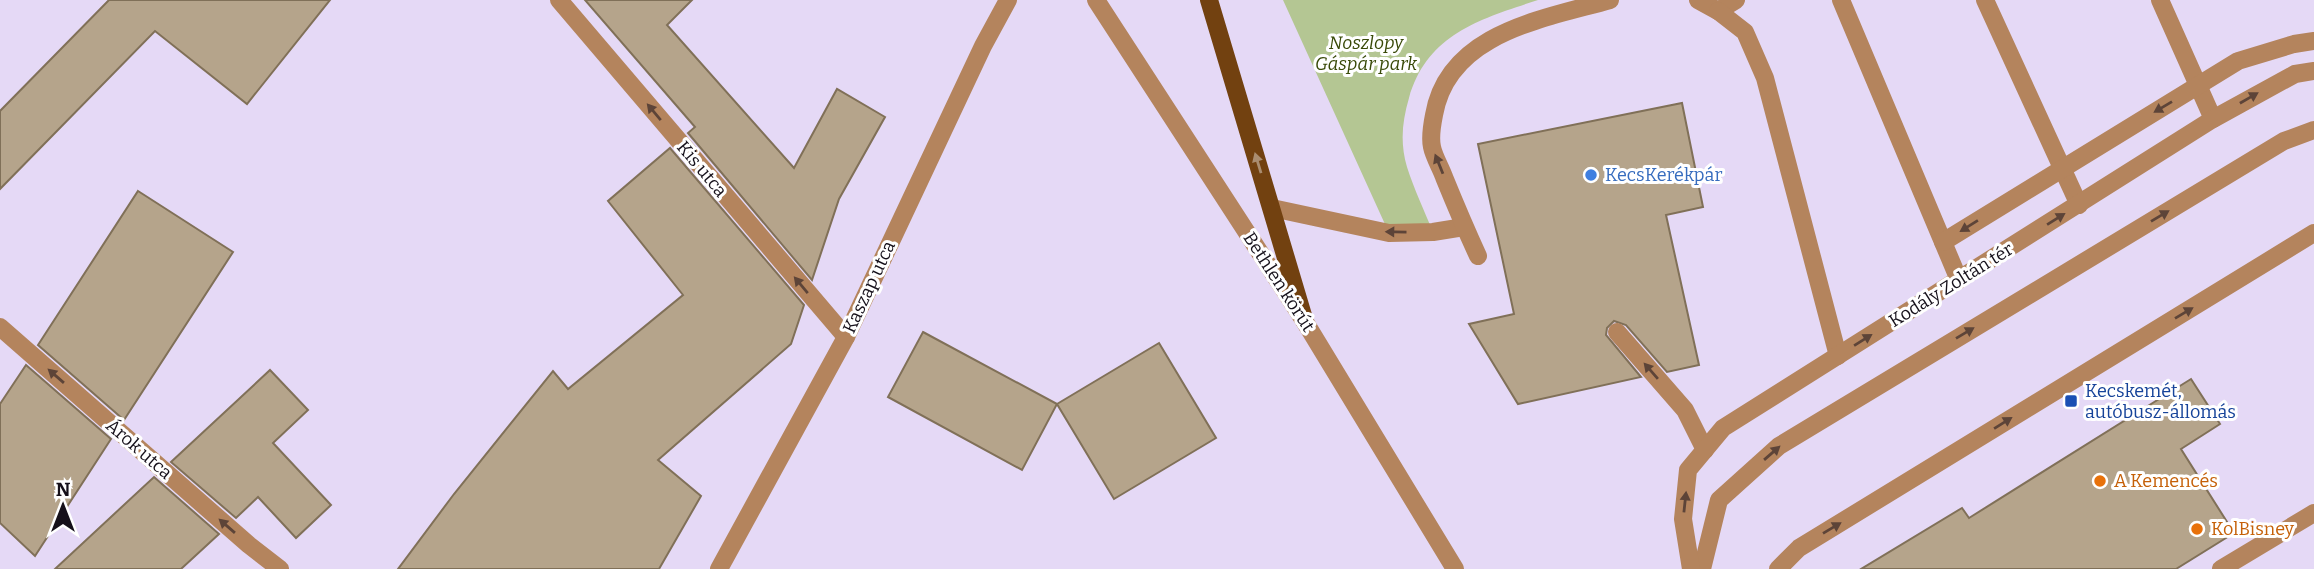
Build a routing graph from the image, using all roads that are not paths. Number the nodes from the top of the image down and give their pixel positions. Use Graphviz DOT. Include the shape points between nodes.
graph roads {
  1 [pos="559,0"];
  2 [pos="1008,0"];
  3 [pos="1096,0"];
  4 [pos="1209,0"];
  5 [pos="1610,0"];
  6 [pos="1698,0"];
  7 [pos="1736,0"];
  8 [pos="1841,0"];
  9 [pos="1985,0"];
  10 [pos="2160,0"];
  11 [pos="1718,11"];
  12 [pos="2314,41"];
  13 [pos="2314,71"];
  14 [pos="2198,86"];
  15 [pos="2213,119"];
  16 [pos="2314,130"];
  17 [pos="2063,168"];
  18 [pos="2079,205"];
  19 [pos="1272,208"];
  20 [pos="1464,227"];
  21 [pos="2314,233"];
  22 [pos="1942,242"];
  23 [pos="1478,256"];
  24 [pos="1959,280"];
  25 [pos="1305,322"];
  26 [pos="0,327"];
  27 [pos="1617,332"];
  28 [pos="846,337"];
  29 [pos="1838,356"];
  30 [pos="1705,450"];
  31 [pos="2314,513"];
  32 [pos="280,569"];
  33 [pos="719,569"];
  34 [pos="1455,569"];
  35 [pos="1691,569"];
  36 [pos="1702,569"];
  37 [pos="1778,569"];
  38 [pos="2221,569"];
  28 -- 1 [label="street, Kis utca, one-way"];
  2 -- 28 [label="street, Kaszap utca"];
  3 -- 25 [label="street, Bethlen körút"];
  19 -- 4 [label="main road, one-way"];
  20 -- 5 [label="street, one-way" via="1432,147 1436,103 1446,78 1463,59 1497,36"];
  6 -- 11 [label="street"];
  7 -- 11 [label="street"];
  8 -- 22 [label="street"];
  9 -- 17 [label="street"];
  10 -- 14 [label="street"];
  11 -- 29 [label="street" via="1745,32 1765,78"];
  12 -- 14 [label="street" via="2238,61"];
  15 -- 13 [label="street, Kodály Zoltán tér, one-way" via="2295,74"];
  14 -- 15 [label="street"];
  14 -- 17 [label="street, one-way"];
  15 -- 18 [label="street, Kodály Zoltán tér"];
  36 -- 16 [label="street, one-way" via="1720,500 1779,446 2284,141"];
  17 -- 18 [label="street"];
  17 -- 22 [label="street, one-way"];
  24 -- 18 [label="street, Kodály Zoltán tér, one-way"];
  20 -- 19 [label="street, one-way" via="1389,233"];
  19 -- 25 [label="main road"];
  20 -- 23 [label="street"];
  37 -- 21 [label="street, one-way" via="1799,548"];
  22 -- 24 [label="street"];
  29 -- 24 [label="street, Kodály Zoltán tér, one-way"];
  25 -- 34 [label="street, Bethlen körút"];
  32 -- 26 [label="street, Árok utca, one-way"];
  30 -- 27 [label="street, one-way" via="1685,410"];
  28 -- 33 [label="street, Kaszap utca"];
  29 -- 30 [label="street, Kodály Zoltán tér" via="1723,428"];
  35 -- 30 [label="street, Kodály Zoltán tér, one-way" via="1683,519 1688,470"];
  31 -- 38 [label="street"];
}
